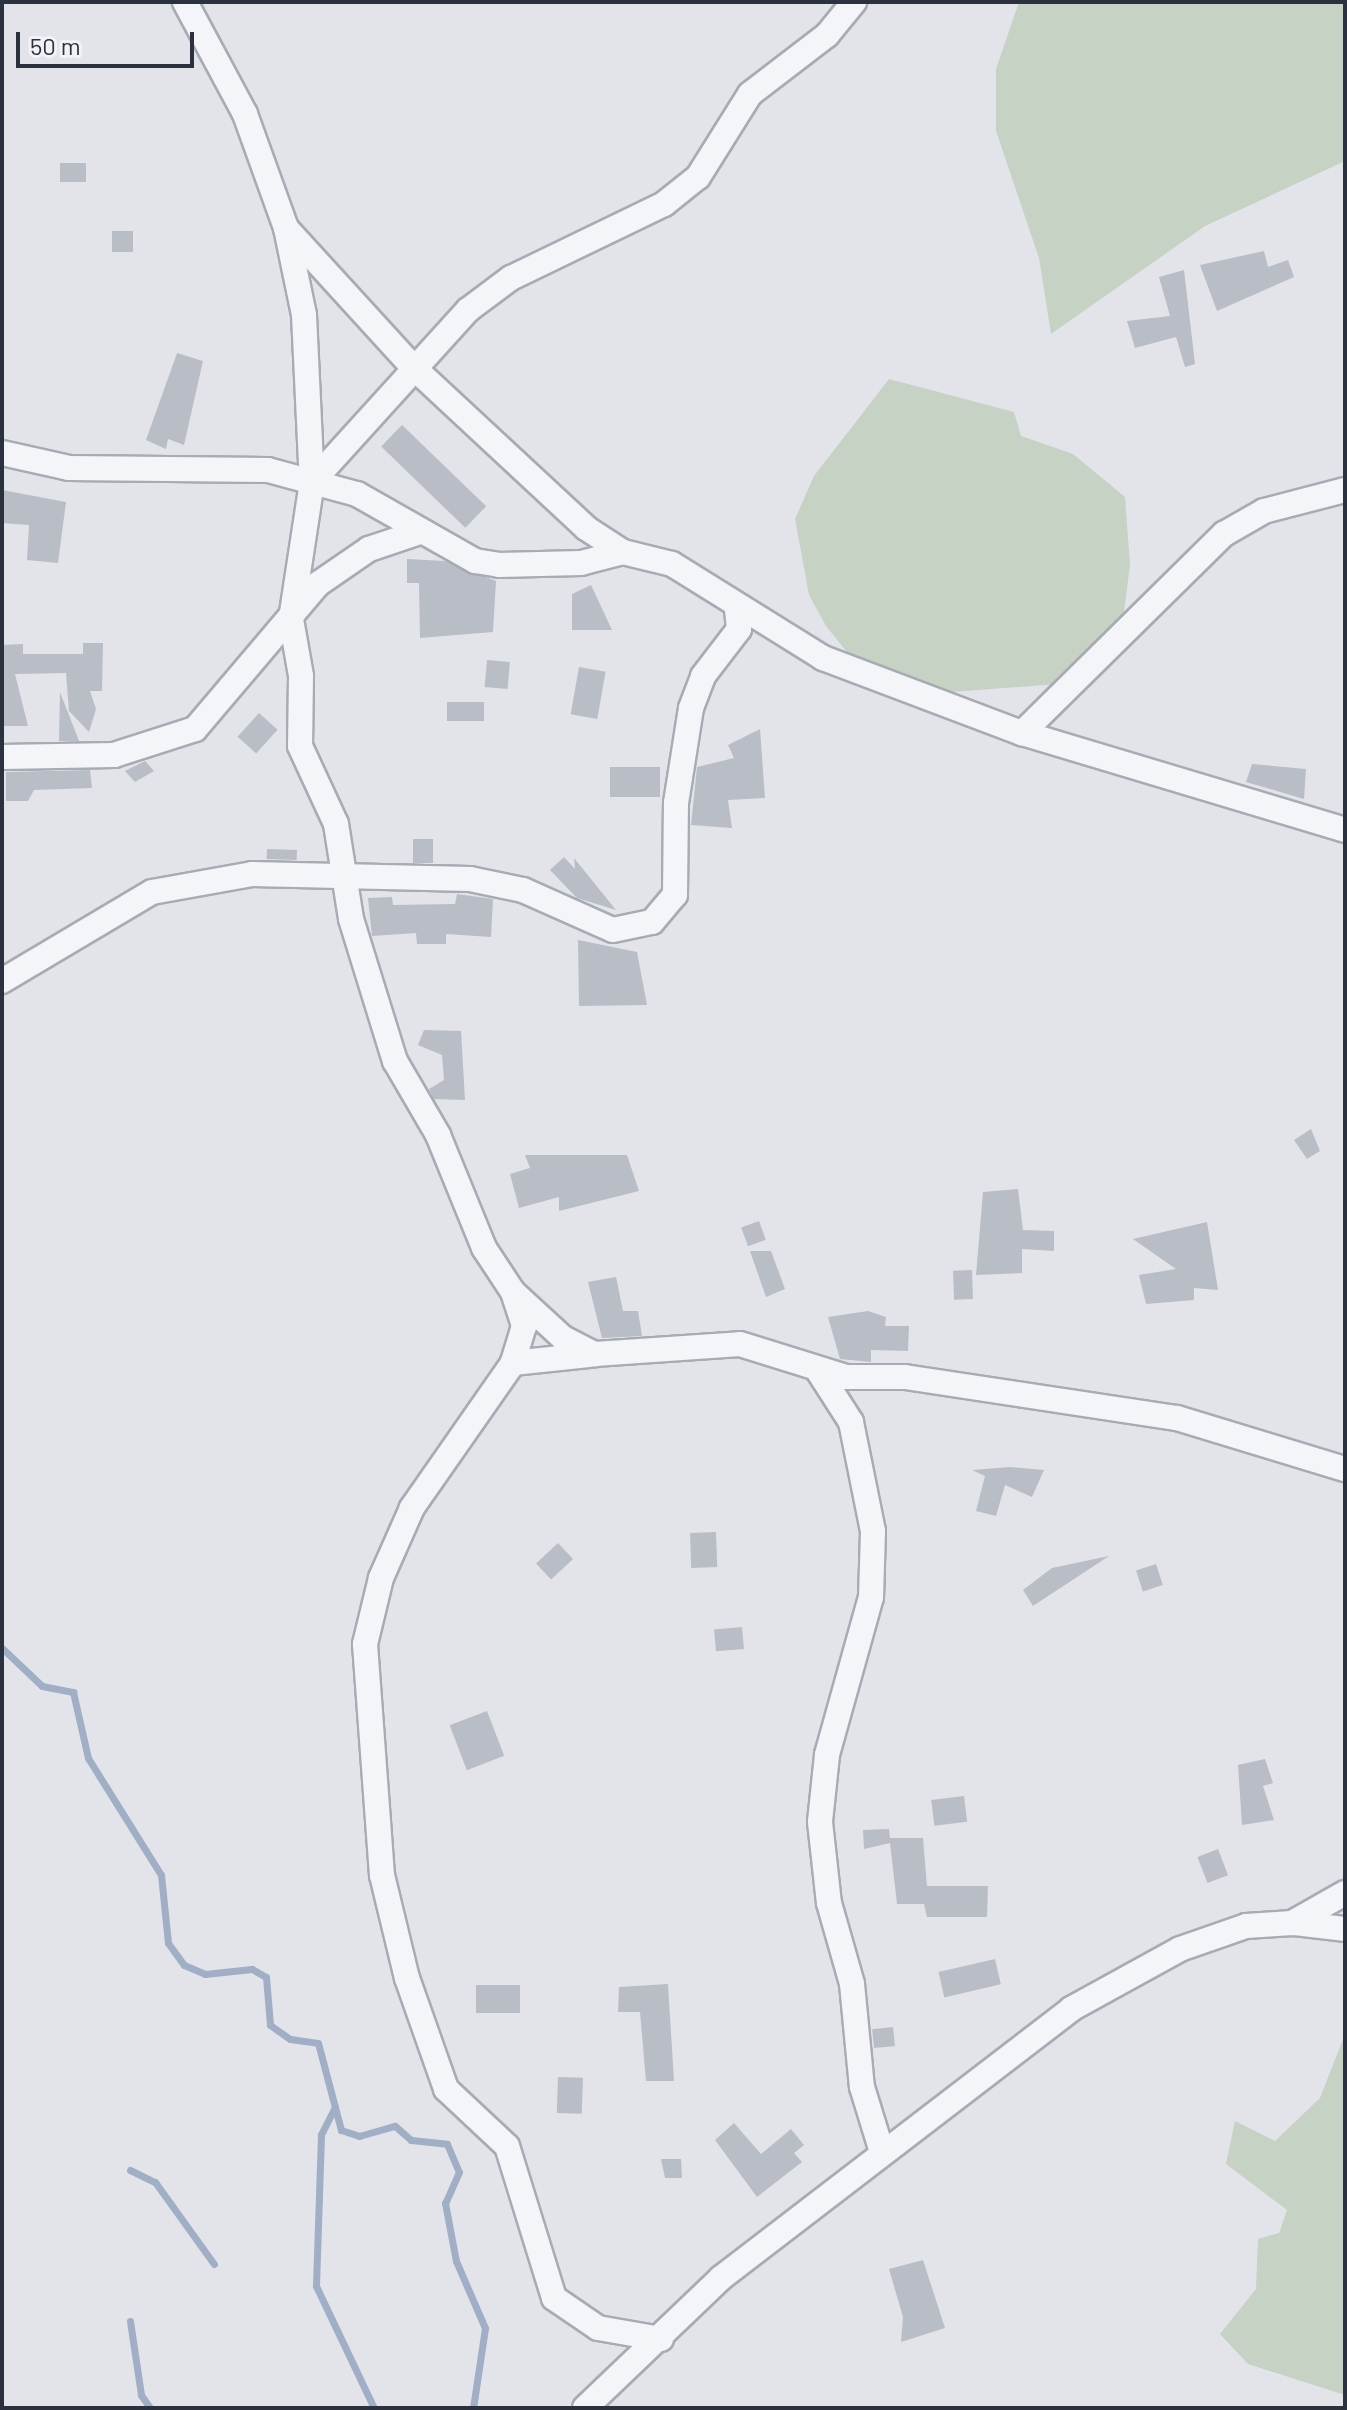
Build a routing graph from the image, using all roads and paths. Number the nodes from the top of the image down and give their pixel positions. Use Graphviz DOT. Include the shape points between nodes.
graph roads {
  1 [pos="185,2"];
  2 [pos="854,2"];
  3 [pos="286,228"];
  4 [pos="413,367"];
  5 [pos="2,453"];
  6 [pos="312,482"];
  7 [pos="1345,490"];
  8 [pos="420,532"];
  9 [pos="623,552"];
  10 [pos="737,609"];
  11 [pos="291,619"];
  12 [pos="1022,733"];
  13 [pos="2,757"];
  14 [pos="1345,830"];
  15 [pos="345,881"];
  16 [pos="2,981"];
  17 [pos="513,1292"];
  18 [pos="595,1354"];
  19 [pos="513,1363"];
  20 [pos="817,1369"];
  21 [pos="1345,1469"];
  22 [pos="1345,1893"];
  23 [pos="1292,1923"];
  24 [pos="1345,1929"];
  25 [pos="882,2152"];
  26 [pos="661,2339"];
  27 [pos="585,2408"];
  1 -- 3 [label="street" via="245,114"];
  2 -- 4 [label="street" via="827,35 750,94 698,177 664,204 511,278"];
  3 -- 4 [label="street"];
  3 -- 6 [label="street" via="304,315"];
  4 -- 6 [label="street"];
  4 -- 9 [label="street" via="586,528"];
  5 -- 6 [label="street" via="69,468 217,466"];
  6 -- 8 [label="street" via="357,494"];
  6 -- 11 [label="street"];
  7 -- 12 [label="street" via="1264,511 1224,534"];
  8 -- 9 [label="street" via="499,565 581,563"];
  8 -- 11 [label="street" via="369,549 318,584"];
  9 -- 10 [label="street" via="712,582"];
  10 -- 12 [label="street" via="823,658"];
  10 -- 15 [label="street" via="739,629 703,676 691,708 676,803 675,895 652,922 613,930 523,890 470,879"];
  11 -- 13 [label="street" via="195,729 114,755"];
  11 -- 15 [label="street" via="301,676 300,746 336,824"];
  12 -- 14 [label="street"];
  15 -- 16 [label="street" via="252,874 152,892"];
  15 -- 17 [label="street" via="395,1061"];
  17 -- 18 [label="street" via="563,1338"];
  17 -- 19 [label="street" via="524,1326"];
  18 -- 19 [label="street"];
  18 -- 20 [label="street" via="740,1344"];
  19 -- 26 [label="street" via="412,1508 381,1578 364,1688 382,1875 407,1978 446,2089 507,2146 554,2298 598,2328"];
  20 -- 21 [label="street" via="1119,1407 1265,1441"];
  20 -- 25 [label="street" via="851,1422 873,1531 871,1597 827,1755 820,1822 829,1903 852,1984 862,2087"];
  22 -- 23 [label="street"];
  23 -- 24 [label="street"];
  23 -- 25 [label="street" via="1246,1926 1133,1973 1017,2047"];
  25 -- 26 [label="street" via="721,2278"];
  26 -- 27 [label="street"];
}
